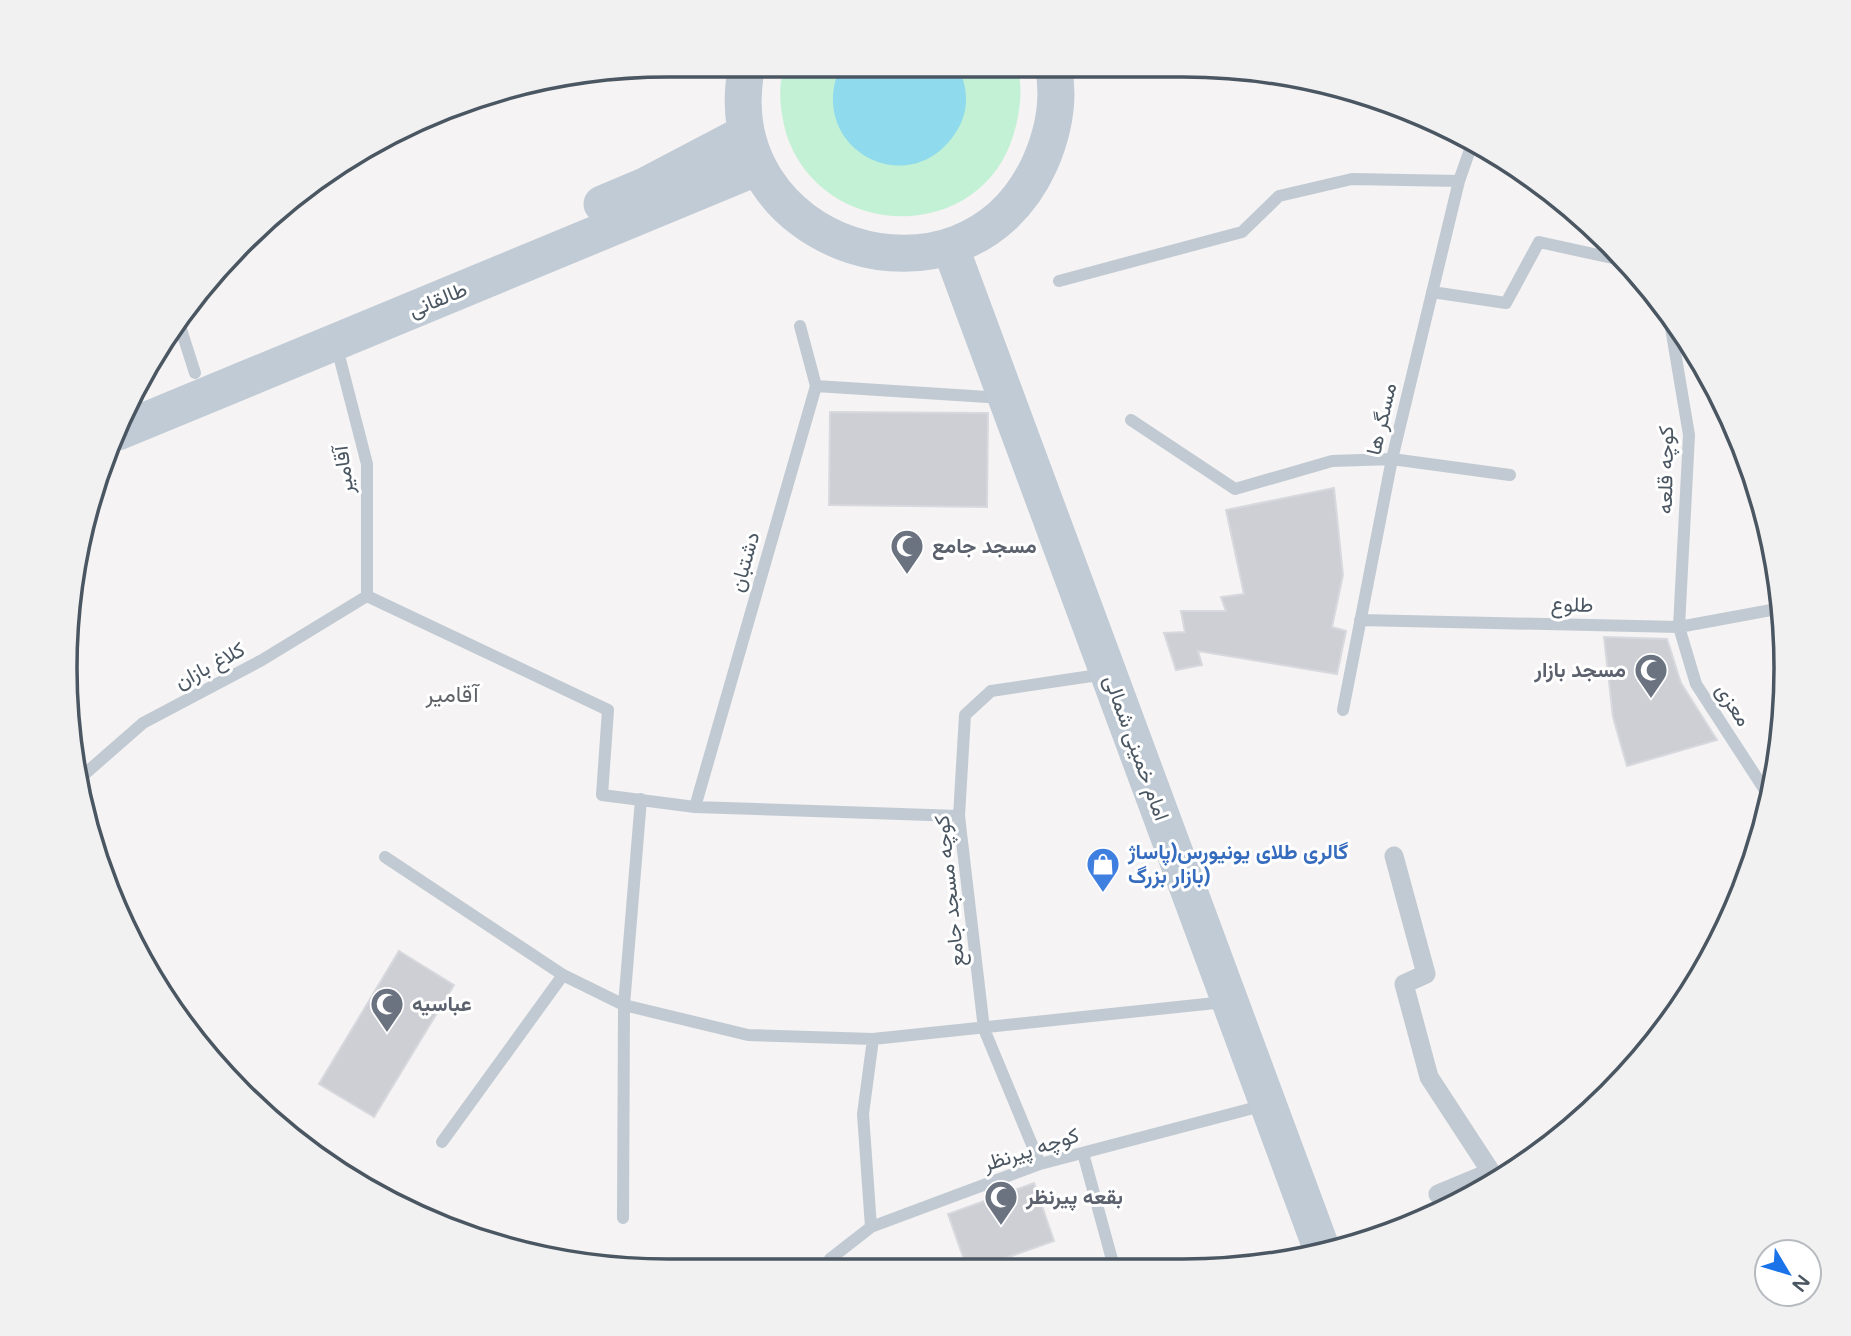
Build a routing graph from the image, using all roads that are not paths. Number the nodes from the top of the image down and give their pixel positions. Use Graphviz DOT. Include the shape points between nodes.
graph roads {
  1 [pos="744,77"];
  2 [pos="1055,77"];
  3 [pos="746,133"];
  4 [pos="1469,151"];
  5 [pos="758,167"];
  6 [pos="1459,181"];
  7 [pos="950,246"];
  8 [pos="1607,257"];
  9 [pos="1059,281"];
  10 [pos="1432,292"];
  11 [pos="800,326"];
  12 [pos="182,333"];
  13 [pos="1673,338"];
  14 [pos="335,342"];
  15 [pos="195,373"];
  16 [pos="816,387"];
  17 [pos="145,394"];
  18 [pos="1007,398"];
  19 [pos="1131,420"];
  20 [pos="129,428"];
  21 [pos="1392,459"];
  22 [pos="1510,475"];
  23 [pos="367,596"];
  24 [pos="1771,610"];
  25 [pos="1360,620"];
  26 [pos="1679,627"];
  27 [pos="1108,673"];
  28 [pos="1343,710"];
  29 [pos="86,773"];
  30 [pos="1762,786"];
  31 [pos="641,799"];
  32 [pos="695,807"];
  33 [pos="960,816"];
  34 [pos="1394,856"];
  35 [pos="385,857"];
  36 [pos="563,975"];
  37 [pos="1230,1001"];
  38 [pos="624,1005"];
  39 [pos="984,1029"];
  40 [pos="873,1038"];
  41 [pos="1268,1104"];
  42 [pos="442,1142"];
  43 [pos="1083,1153"];
  44 [pos="1040,1164"];
  45 [pos="1492,1171"];
  46 [pos="1488,1174"];
  47 [pos="1443,1199"];
  48 [pos="623,1218"];
  49 [pos="871,1227"];
  50 [pos="1319,1243"];
  51 [pos="829,1259"];
  52 [pos="1112,1259"];
  1 -- 3 [label="main road"];
  2 -- 7 [label="main road" via="1052,137 1031,184 996,221"];
  3 -- 5 [label="main road"];
  3 -- 15 [label="main road, طالقانی" via="647,186"];
  4 -- 6 [label="lane, مسگر ها"];
  5 -- 7 [label="main road" via="789,210 834,240 871,252 911,254"];
  5 -- 14 [label="main road, طالقانی"];
  6 -- 9 [label="lane" via="1352,179 1279,196 1242,232"];
  6 -- 10 [label="lane, مسگر ها"];
  7 -- 18 [label="main road, امام خمینی شمالی"];
  8 -- 10 [label="lane" via="1539,242 1506,303"];
  10 -- 21 [label="lane, مسگر ها"];
  11 -- 16 [label="lane"];
  12 -- 15 [label="lane"];
  13 -- 26 [label="lane, کوچه قلعه" via="1689,435"];
  14 -- 20 [label="main road, طالقانی"];
  14 -- 23 [label="lane, آقامیر" via="367,464"];
  15 -- 17 [label="main road, طالقانی"];
  16 -- 18 [label="lane"];
  16 -- 32 [label="lane, دشتبان"];
  18 -- 27 [label="main road, امام خمینی شمالی"];
  19 -- 21 [label="lane" via="1234,489 1332,461"];
  21 -- 22 [label="lane"];
  21 -- 25 [label="lane, مسگر ها"];
  23 -- 29 [label="lane, کلاغ بازان" via="262,660 143,723"];
  23 -- 31 [label="lane" via="608,710 602,795"];
  24 -- 26 [label="lane, طلوع"];
  25 -- 26 [label="lane, طلوع"];
  25 -- 28 [label="lane, مسگر ها"];
  26 -- 30 [label="lane, معزی" via="1696,684"];
  27 -- 33 [label="lane, کوچه مسجد جامع" via="991,691 965,715"];
  27 -- 37 [label="main road, امام خمینی شمالی"];
  31 -- 32 [label="lane"];
  31 -- 38 [label="lane"];
  32 -- 33 [label="lane"];
  33 -- 39 [label="lane, کوچه مسجد جامع"];
  34 -- 45 [label="street" via="1426,974 1404,984 1429,1077"];
  35 -- 36 [label="lane"];
  36 -- 38 [label="lane"];
  36 -- 42 [label="lane"];
  37 -- 39 [label="lane"];
  37 -- 41 [label="main road, امام خمینی شمالی"];
  38 -- 40 [label="lane" via="748,1035"];
  38 -- 48 [label="lane"];
  39 -- 40 [label="lane"];
  39 -- 44 [label="lane, کوچه مسجد جامع"];
  40 -- 49 [label="lane" via="863,1114"];
  41 -- 43 [label="lane, کوچه پیرنظر"];
  41 -- 50 [label="main road, امام خمینی شمالی"];
  43 -- 44 [label="lane, کوچه پیرنظر"];
  43 -- 52 [label="lane"];
  44 -- 49 [label="lane, کوچه پیرنظر"];
  46 -- 47 [label="street" via="1438,1194"];
  49 -- 51 [label="lane, کوچه پیرنظر"];
}
